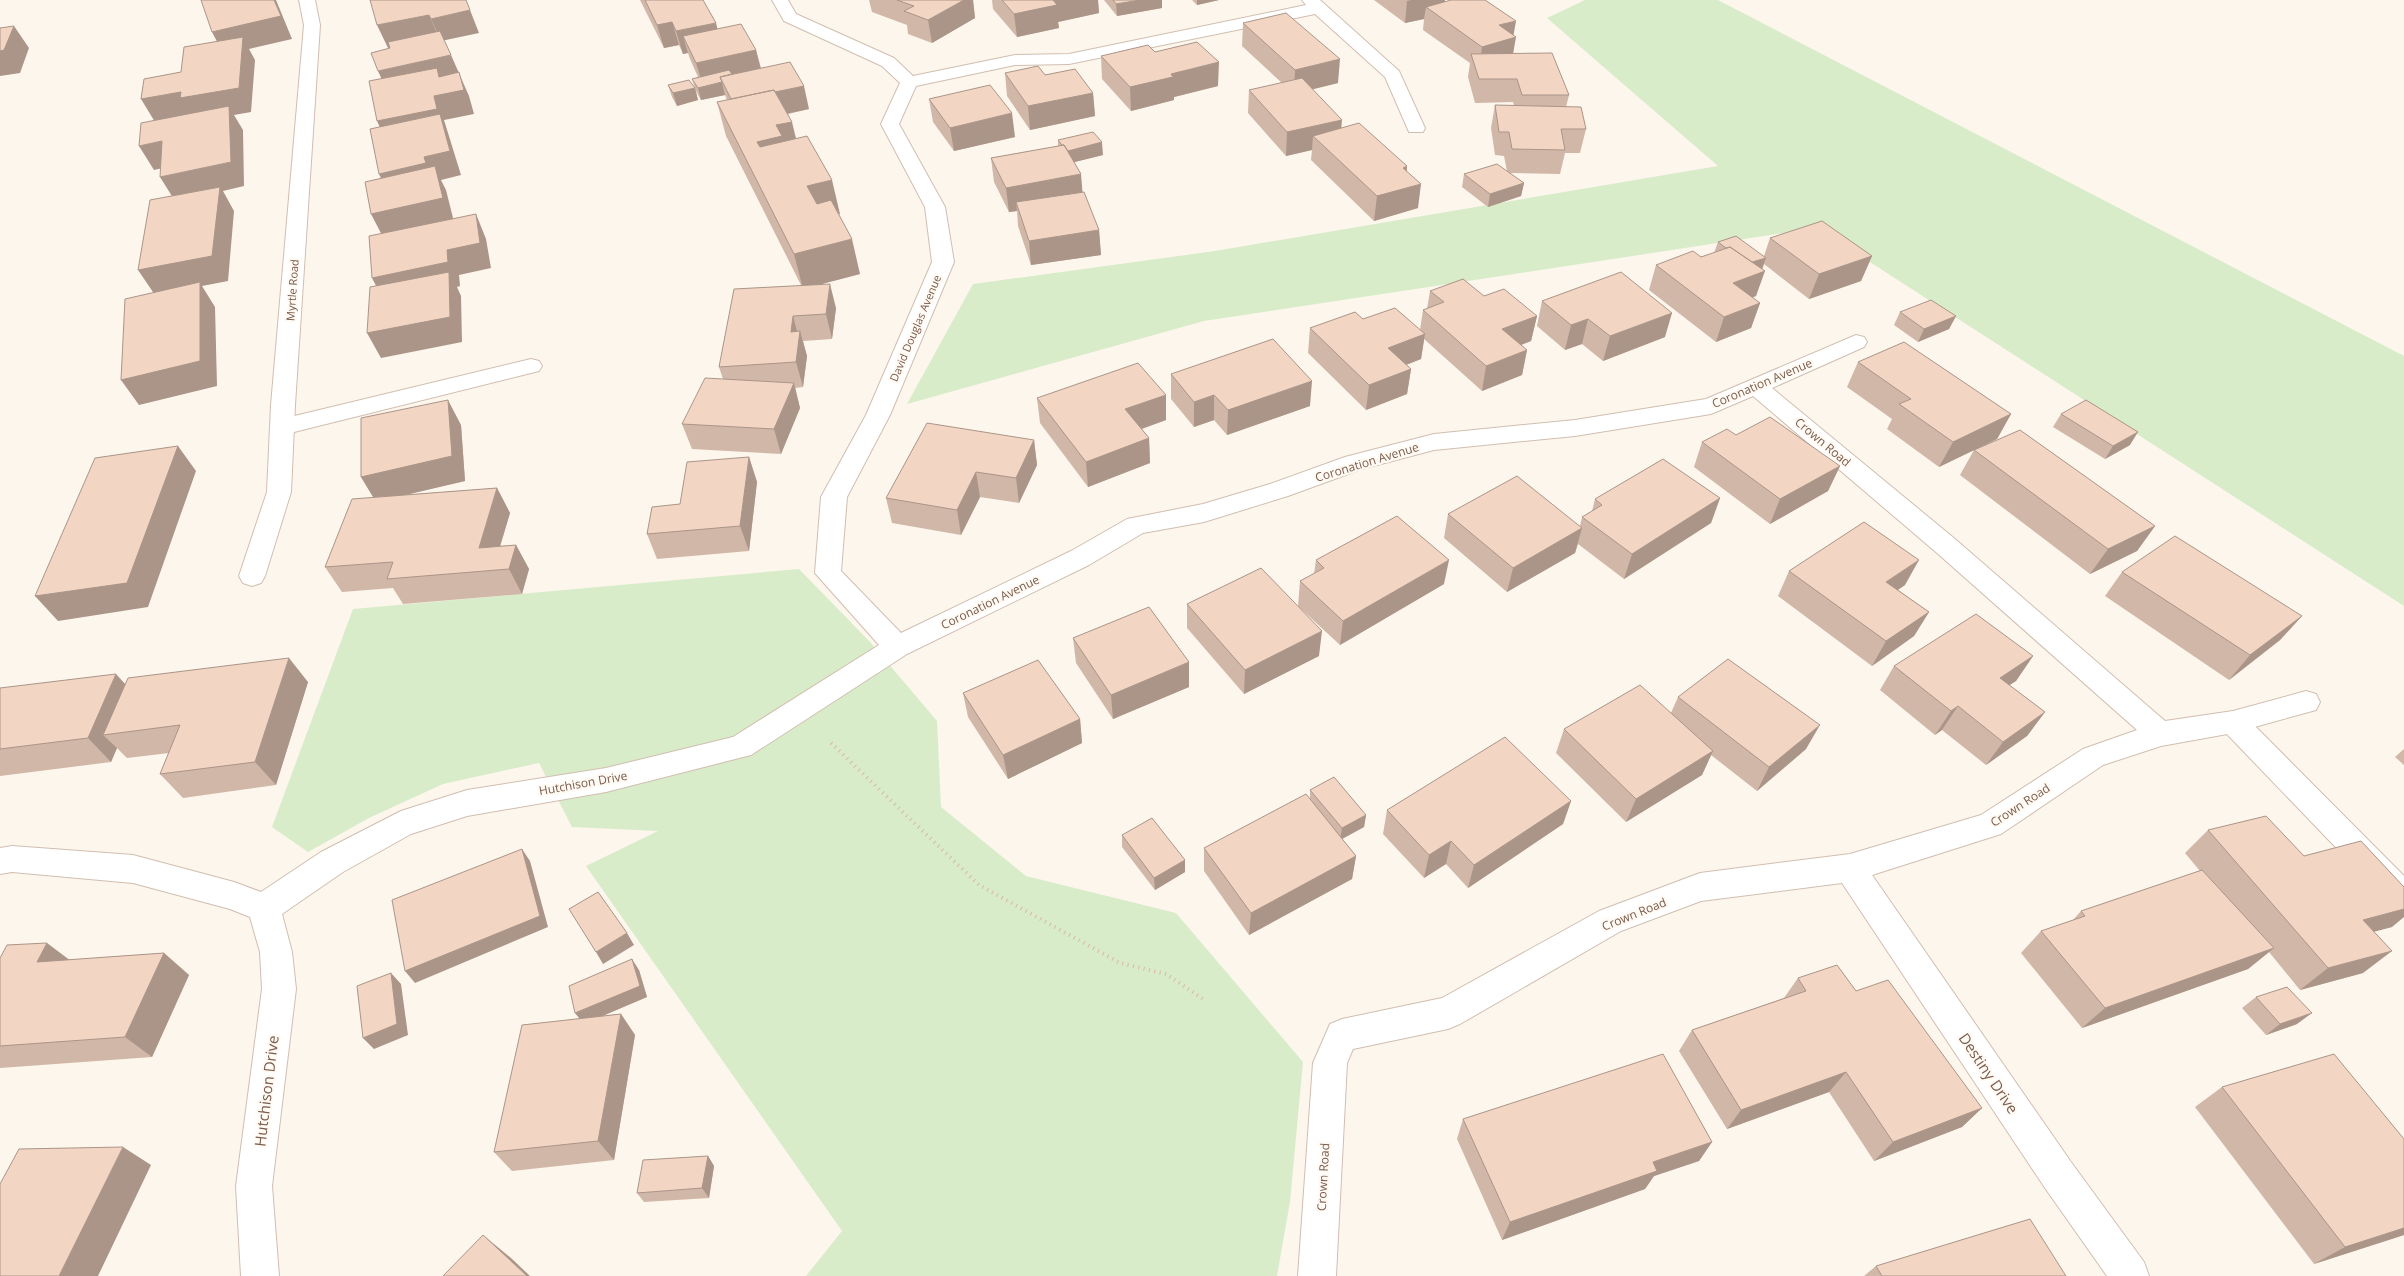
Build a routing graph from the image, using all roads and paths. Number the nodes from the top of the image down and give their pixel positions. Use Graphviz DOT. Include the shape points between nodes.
graph roads {
  1 [pos="307,0"];
  2 [pos="780,0"];
  3 [pos="1314,4"];
  4 [pos="909,82"];
  5 [pos="1416,128"];
  6 [pos="1856,342"];
  7 [pos="531,366"];
  8 [pos="1758,388"];
  9 [pos="282,427"];
  10 [pos="252,576"];
  11 [pos="897,647"];
  12 [pos="2306,702"];
  13 [pos="801,708"];
  14 [pos="2233,722"];
  15 [pos="2160,734"];
  16 [pos="0,861"];
  17 [pos="1850,868"];
  18 [pos="2404,897"];
  19 [pos="264,908"];
  20 [pos="1206,1001"];
  21 [pos="260,1276"];
  22 [pos="1318,1276"];
  23 [pos="2130,1276"];
  1 -- 9 [label="street, Myrtle Road" via="312,25"];
  2 -- 4 [label="street" via="790,17 888,62"];
  3 -- 4 [label="street" via="1069,59 1015,60"];
  3 -- 5 [label="street" via="1393,75"];
  4 -- 11 [label="street, David Douglas Avenue" via="890,124 935,207 944,262 878,414 834,497 828,573"];
  6 -- 8 [label="street, Coronation Avenue"];
  7 -- 9 [label="street"];
  8 -- 11 [label="street, Coronation Avenue" via="1711,406 1637,420 1434,442 1354,463 1204,513 1136,525 1080,558"];
  8 -- 15 [label="street, Crown Road" via="1946,546"];
  9 -- 10 [label="street, Myrtle Road" via="279,492"];
  11 -- 13 [label="street, Hutchison Drive"];
  12 -- 14 [label="street, Crown Road"];
  13 -- 19 [label="street, Hutchison Drive" via="741,747 606,780 467,803 401,824 332,862"];
  13 -- 20 [label="path" via="824,735 979,885 1120,963 1166,974"];
  14 -- 15 [label="street, Crown Road"];
  14 -- 18 [label="street"];
  15 -- 17 [label="street, Crown Road" via="2094,756 1990,825"];
  16 -- 19 [label="street" via="12,859 134,869 234,896"];
  17 -- 22 [label="street, Crown Road" via="1700,888 1610,921 1448,1013 1342,1034 1330,1063"];
  17 -- 23 [label="street, Destiny Drive"];
  19 -- 21 [label="street, Hutchison Drive" via="276,952 279,989 254,1186"];
}
